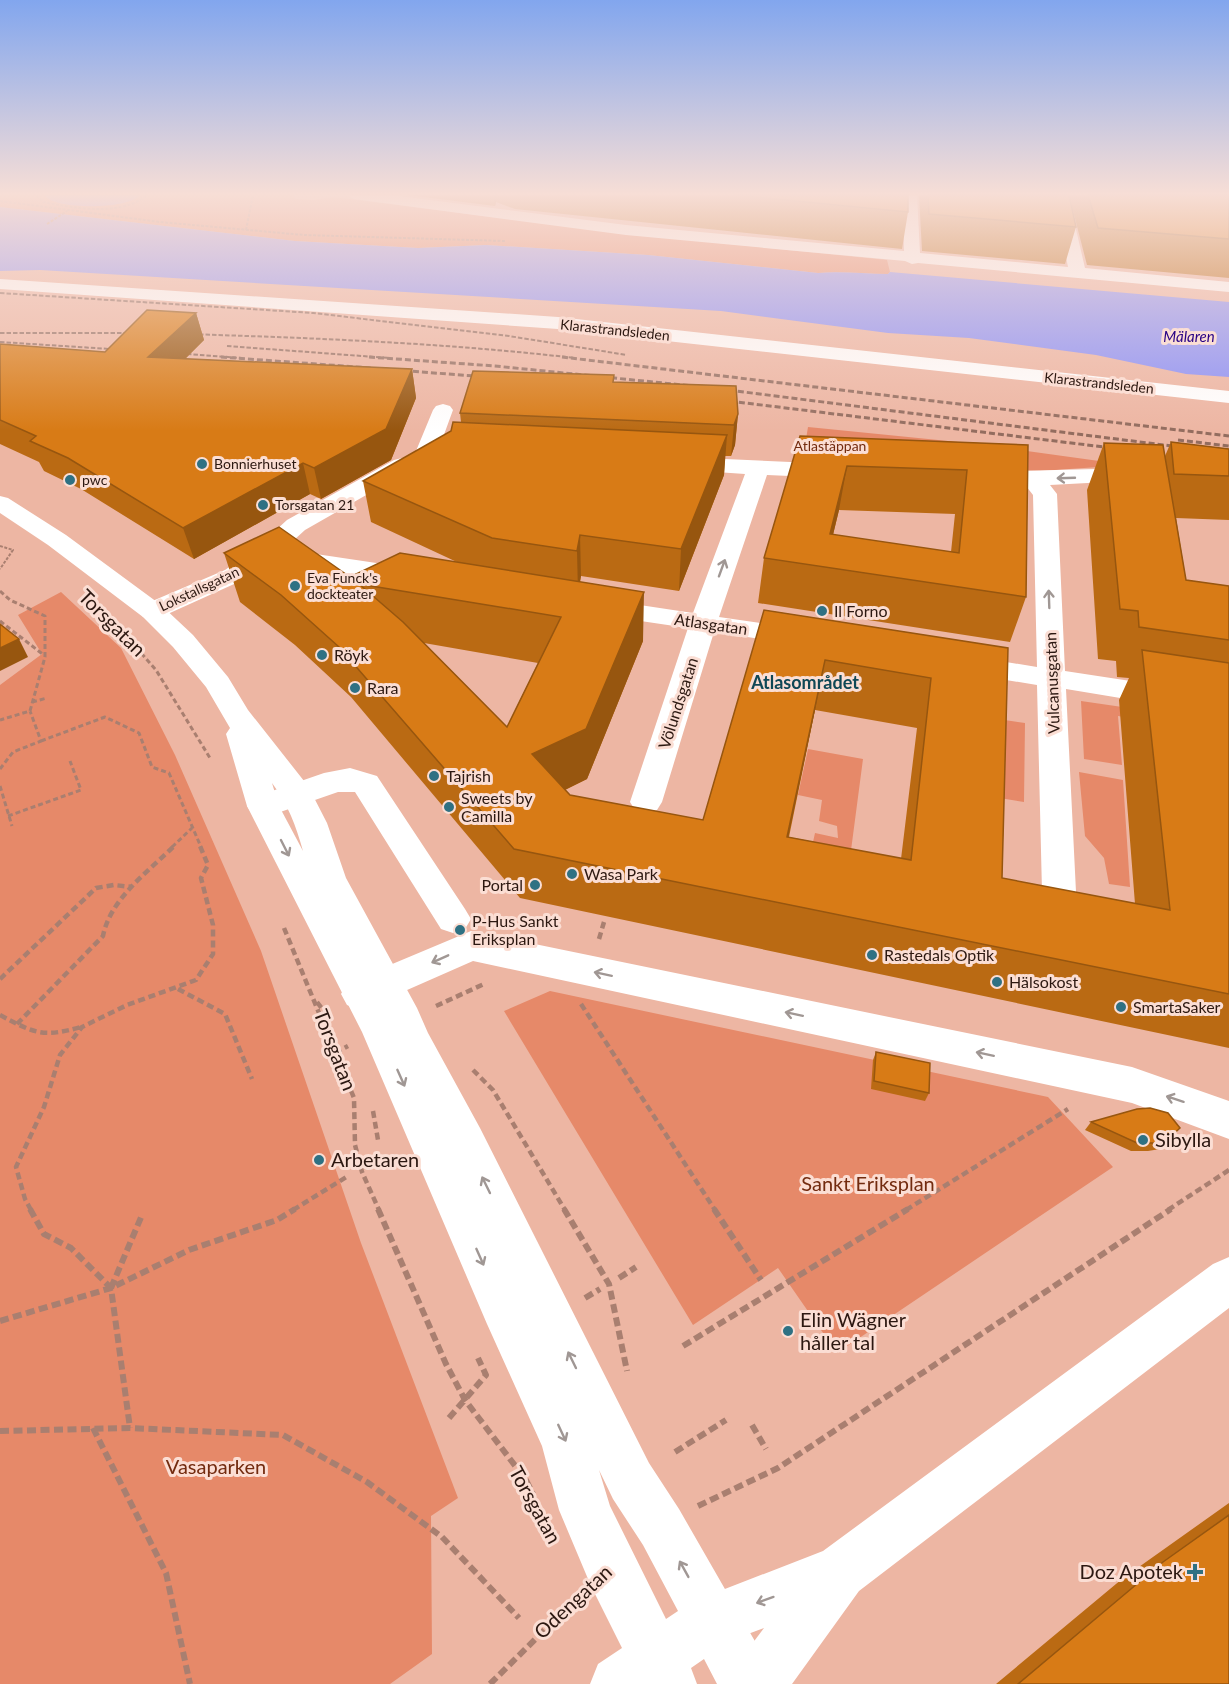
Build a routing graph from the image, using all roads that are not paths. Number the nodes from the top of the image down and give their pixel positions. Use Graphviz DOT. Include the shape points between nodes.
graph roads {
  1 [pos="1073,274"];
  2 [pos="1078,274"];
  3 [pos="0,279"];
  4 [pos="0,284"];
  5 [pos="1229,287"];
  6 [pos="1229,392"];
  7 [pos="1229,397"];
  8 [pos="443,410"];
  9 [pos="665,463"];
  10 [pos="758,468"];
  11 [pos="855,472"];
  12 [pos="962,476"];
  13 [pos="1163,478"];
  14 [pos="1033,479"];
  15 [pos="0,503"];
  16 [pos="263,555"];
  17 [pos="439,581"];
  18 [pos="578,603"];
  19 [pos="152,611"];
  20 [pos="704,623"];
  21 [pos="830,642"];
  22 [pos="937,659"];
  23 [pos="1052,678"];
  24 [pos="1229,706"];
  25 [pos="280,800"];
  26 [pos="646,802"];
  27 [pos="1059,892"];
  28 [pos="453,920"];
  29 [pos="372,989"];
  30 [pos="1229,1120"];
  31 [pos="1229,1280"];
  32 [pos="840,1572"];
  33 [pos="713,1620"];
  34 [pos="648,1675"];
  35 [pos="748,1684"];
  36 [pos="756,1684"];
  1 -- 2 [label="main road"];
  2 -- 5 [label="main road"];
  3 -- 6 [label="main road, Klarastrandsleden" via="463,309"];
  4 -- 7 [label="main road, Klarastrandsleden" via="558,323"];
  8 -- 16 [label="main road, Lokstallsgatan" via="438,451 297,525"];
  9 -- 10 [label="main road"];
  10 -- 11 [label="main road"];
  20 -- 10 [label="main road, Völundsgatan, one-way"];
  12 -- 14 [label="main road"];
  13 -- 14 [label="main road, one-way" via="1139,474"];
  23 -- 14 [label="main road, Vulcanusgatan, one-way" via="1045,494"];
  15 -- 19 [label="main road, Torsgatan"];
  16 -- 17 [label="main road"];
  16 -- 19 [label="main road, Lokstallsgatan" via="234,575"];
  18 -- 20 [label="main road, Atlasgatan"];
  19 -- 25 [label="main road, Torsgatan" via="192,650 218,684"];
  20 -- 21 [label="main road, Atlasgatan"];
  20 -- 26 [label="main road, Völundsgatan"];
  22 -- 23 [label="main road"];
  23 -- 24 [label="main road"];
  23 -- 27 [label="main road, Vulcanusgatan"];
  25 -- 28 [label="main road" via="350,778 366,784"];
  25 -- 29 [label="main road, Torsgatan"];
  30 -- 29 [label="main road, one-way" via="1132,1085 471,946"];
  33 -- 29 [label="main road, Torsgatan, one-way" via="631,1481"];
  29 -- 34 [label="main road, Torsgatan, one-way" via="379,1028 502,1308 566,1442 585,1510 610,1567"];
  31 -- 32 [label="main road"];
  32 -- 33 [label="main road, one-way"];
  32 -- 36 [label="main road"];
  33 -- 34 [label="main road"];
  33 -- 35 [label="main road, Torsgatan"];
}
